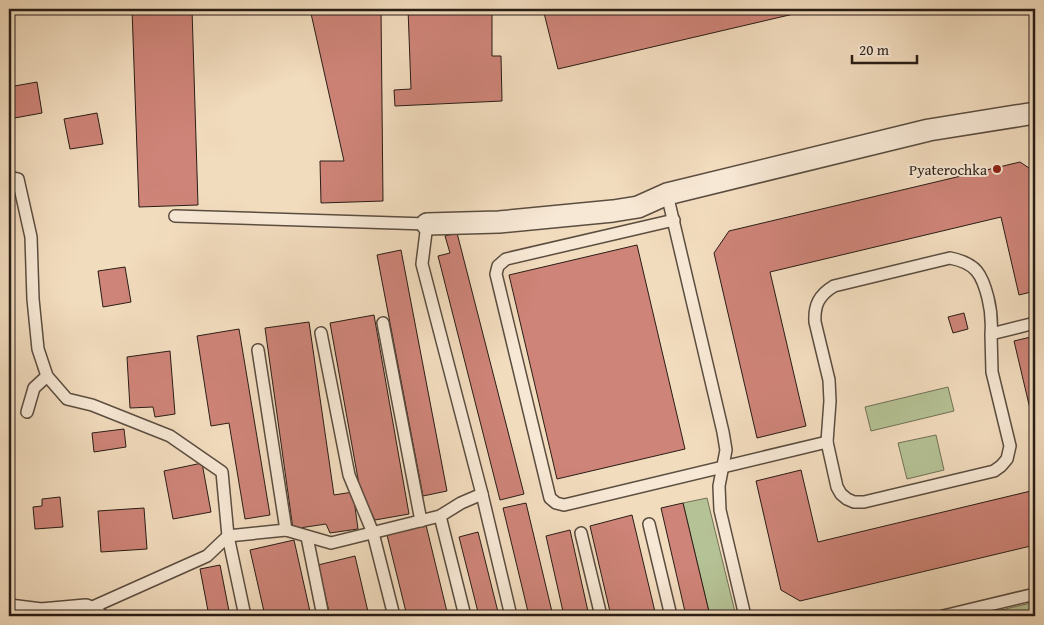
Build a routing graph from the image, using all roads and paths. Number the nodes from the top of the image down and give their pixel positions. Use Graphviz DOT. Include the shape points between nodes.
graph roads {
  1 [pos="1035,113"];
  2 [pos="9,177"];
  3 [pos="668,194"];
  4 [pos="175,216"];
  5 [pos="674,220"];
  6 [pos="427,224"];
  7 [pos="383,323"];
  8 [pos="1035,323"];
  9 [pos="321,333"];
  10 [pos="991,334"];
  11 [pos="258,350"];
  12 [pos="47,376"];
  13 [pos="27,412"];
  14 [pos="827,442"];
  15 [pos="723,467"];
  16 [pos="482,494"];
  17 [pos="440,516"];
  18 [pos="421,520"];
  19 [pos="649,524"];
  20 [pos="286,530"];
  21 [pos="373,533"];
  22 [pos="581,533"];
  23 [pos="228,536"];
  24 [pos="307,537"];
  25 [pos="1035,594"];
  26 [pos="9,610"];
  27 [pos="91,613"];
  28 [pos="245,616"];
  29 [pos="324,616"];
  30 [pos="394,616"];
  31 [pos="465,616"];
  32 [pos="511,616"];
  33 [pos="600,616"];
  34 [pos="671,616"];
  35 [pos="745,616"];
  36 [pos="943,616"];
  1 -- 3 [label="street" via="930,130"];
  2 -- 12 [label="lane" via="18,179 31,237 32,299 38,349"];
  3 -- 5 [label="lane"];
  3 -- 6 [label="street" via="638,207 605,212 499,222"];
  4 -- 6 [label="lane"];
  5 -- 15 [label="lane" via="723,432 726,450"];
  5 -- 15 [label="lane" via="506,259 498,266 496,274 552,501 564,505"];
  6 -- 16 [label="lane" via="422,264"];
  7 -- 18 [label="lane"];
  8 -- 10 [label="lane"];
  9 -- 21 [label="lane" via="349,475"];
  10 -- 14 [label="lane" via="992,372 1010,446 1007,459 994,471 854,502 836,487"];
  10 -- 14 [label="lane" via="992,316 984,282 978,271 961,260 950,258 834,286 825,291 814,313 829,380"];
  11 -- 20 [label="lane"];
  12 -- 13 [label="lane" via="34,388"];
  12 -- 23 [label="lane" via="67,399 92,405 170,436 222,472"];
  14 -- 15 [label="lane"];
  15 -- 35 [label="lane" via="719,486 720,510"];
  16 -- 17 [label="lane"];
  16 -- 32 [label="lane"];
  17 -- 18 [label="lane"];
  17 -- 31 [label="lane"];
  18 -- 21 [label="lane"];
  19 -- 34 [label="lane"];
  20 -- 23 [label="lane"];
  20 -- 24 [label="lane"];
  21 -- 24 [label="lane" via="332,543"];
  21 -- 30 [label="lane"];
  22 -- 33 [label="lane"];
  23 -- 27 [label="lane" via="207,556"];
  23 -- 28 [label="lane"];
  24 -- 29 [label="lane"];
  25 -- 36 [label="lane"];
  26 -- 27 [label="street" via="41,614"];
}
